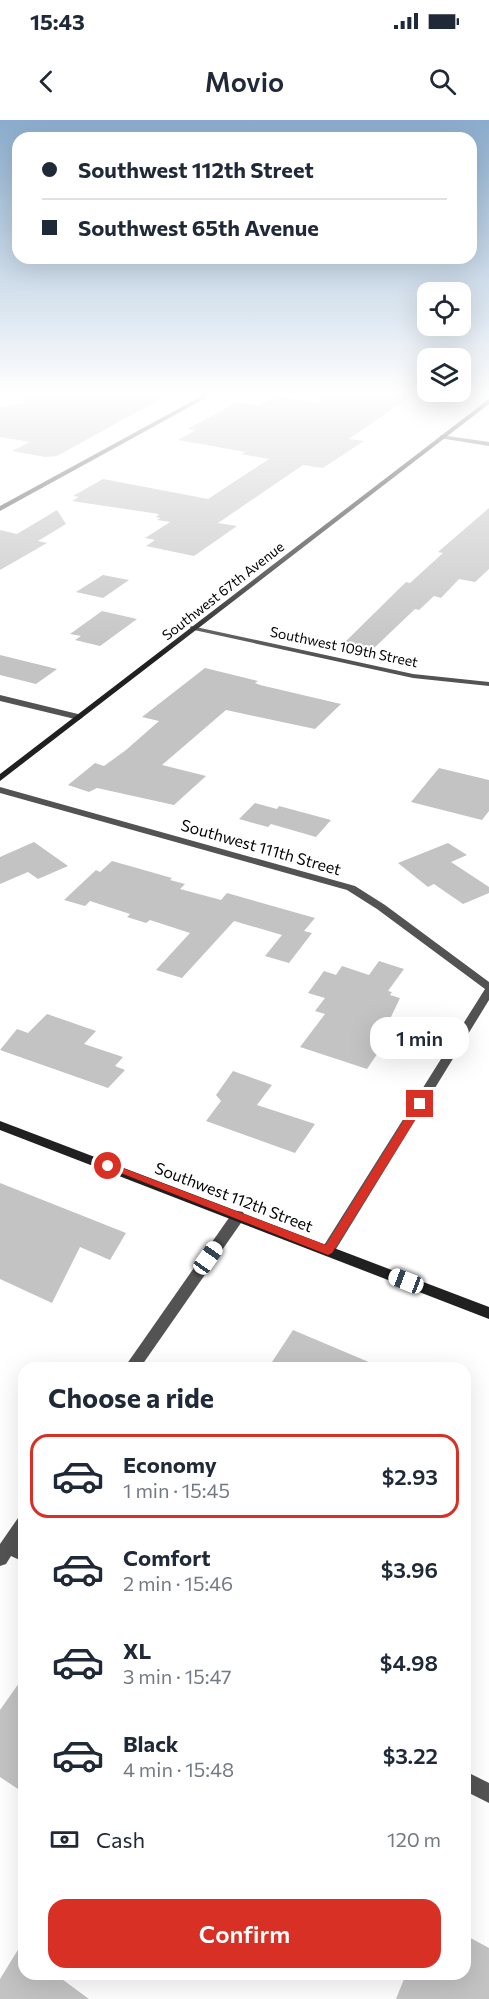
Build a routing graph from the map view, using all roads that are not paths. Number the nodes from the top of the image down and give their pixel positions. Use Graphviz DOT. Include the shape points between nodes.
graph roads {
  1 [pos="53,480"];
  2 [pos="386,480"];
  3 [pos="0,509"];
  4 [pos="194,628"];
  5 [pos="489,684"];
  6 [pos="0,698"];
  7 [pos="79,717"];
  8 [pos="0,778"];
  9 [pos="0,790"];
  10 [pos="489,989"];
  11 [pos="0,1125"];
  12 [pos="238,1216"];
  13 [pos="328,1250"];
  14 [pos="489,1313"];
  15 [pos="136,1362"];
  16 [pos="18,1532"];
  17 [pos="4,1552"];
  18 [pos="471,1784"];
  19 [pos="489,1793"];
  1 -- 3 [label="street"];
  2 -- 4 [label="main road, Southwest 67th Avenue"];
  4 -- 5 [label="street, Southwest 109th Street" via="413,676"];
  4 -- 7 [label="main road, Southwest 67th Avenue"];
  6 -- 7 [label="street"];
  7 -- 8 [label="main road, Southwest 67th Avenue"];
  9 -- 10 [label="street, Southwest 111th Street" via="351,888"];
  10 -- 13 [label="street"];
  11 -- 12 [label="main road, Southwest 112th Street"];
  12 -- 13 [label="main road, Southwest 112th Street"];
  12 -- 15 [label="street"];
  13 -- 14 [label="main road, Southwest 112th Street"];
  16 -- 17 [label="street"];
  18 -- 19 [label="street"];
}
